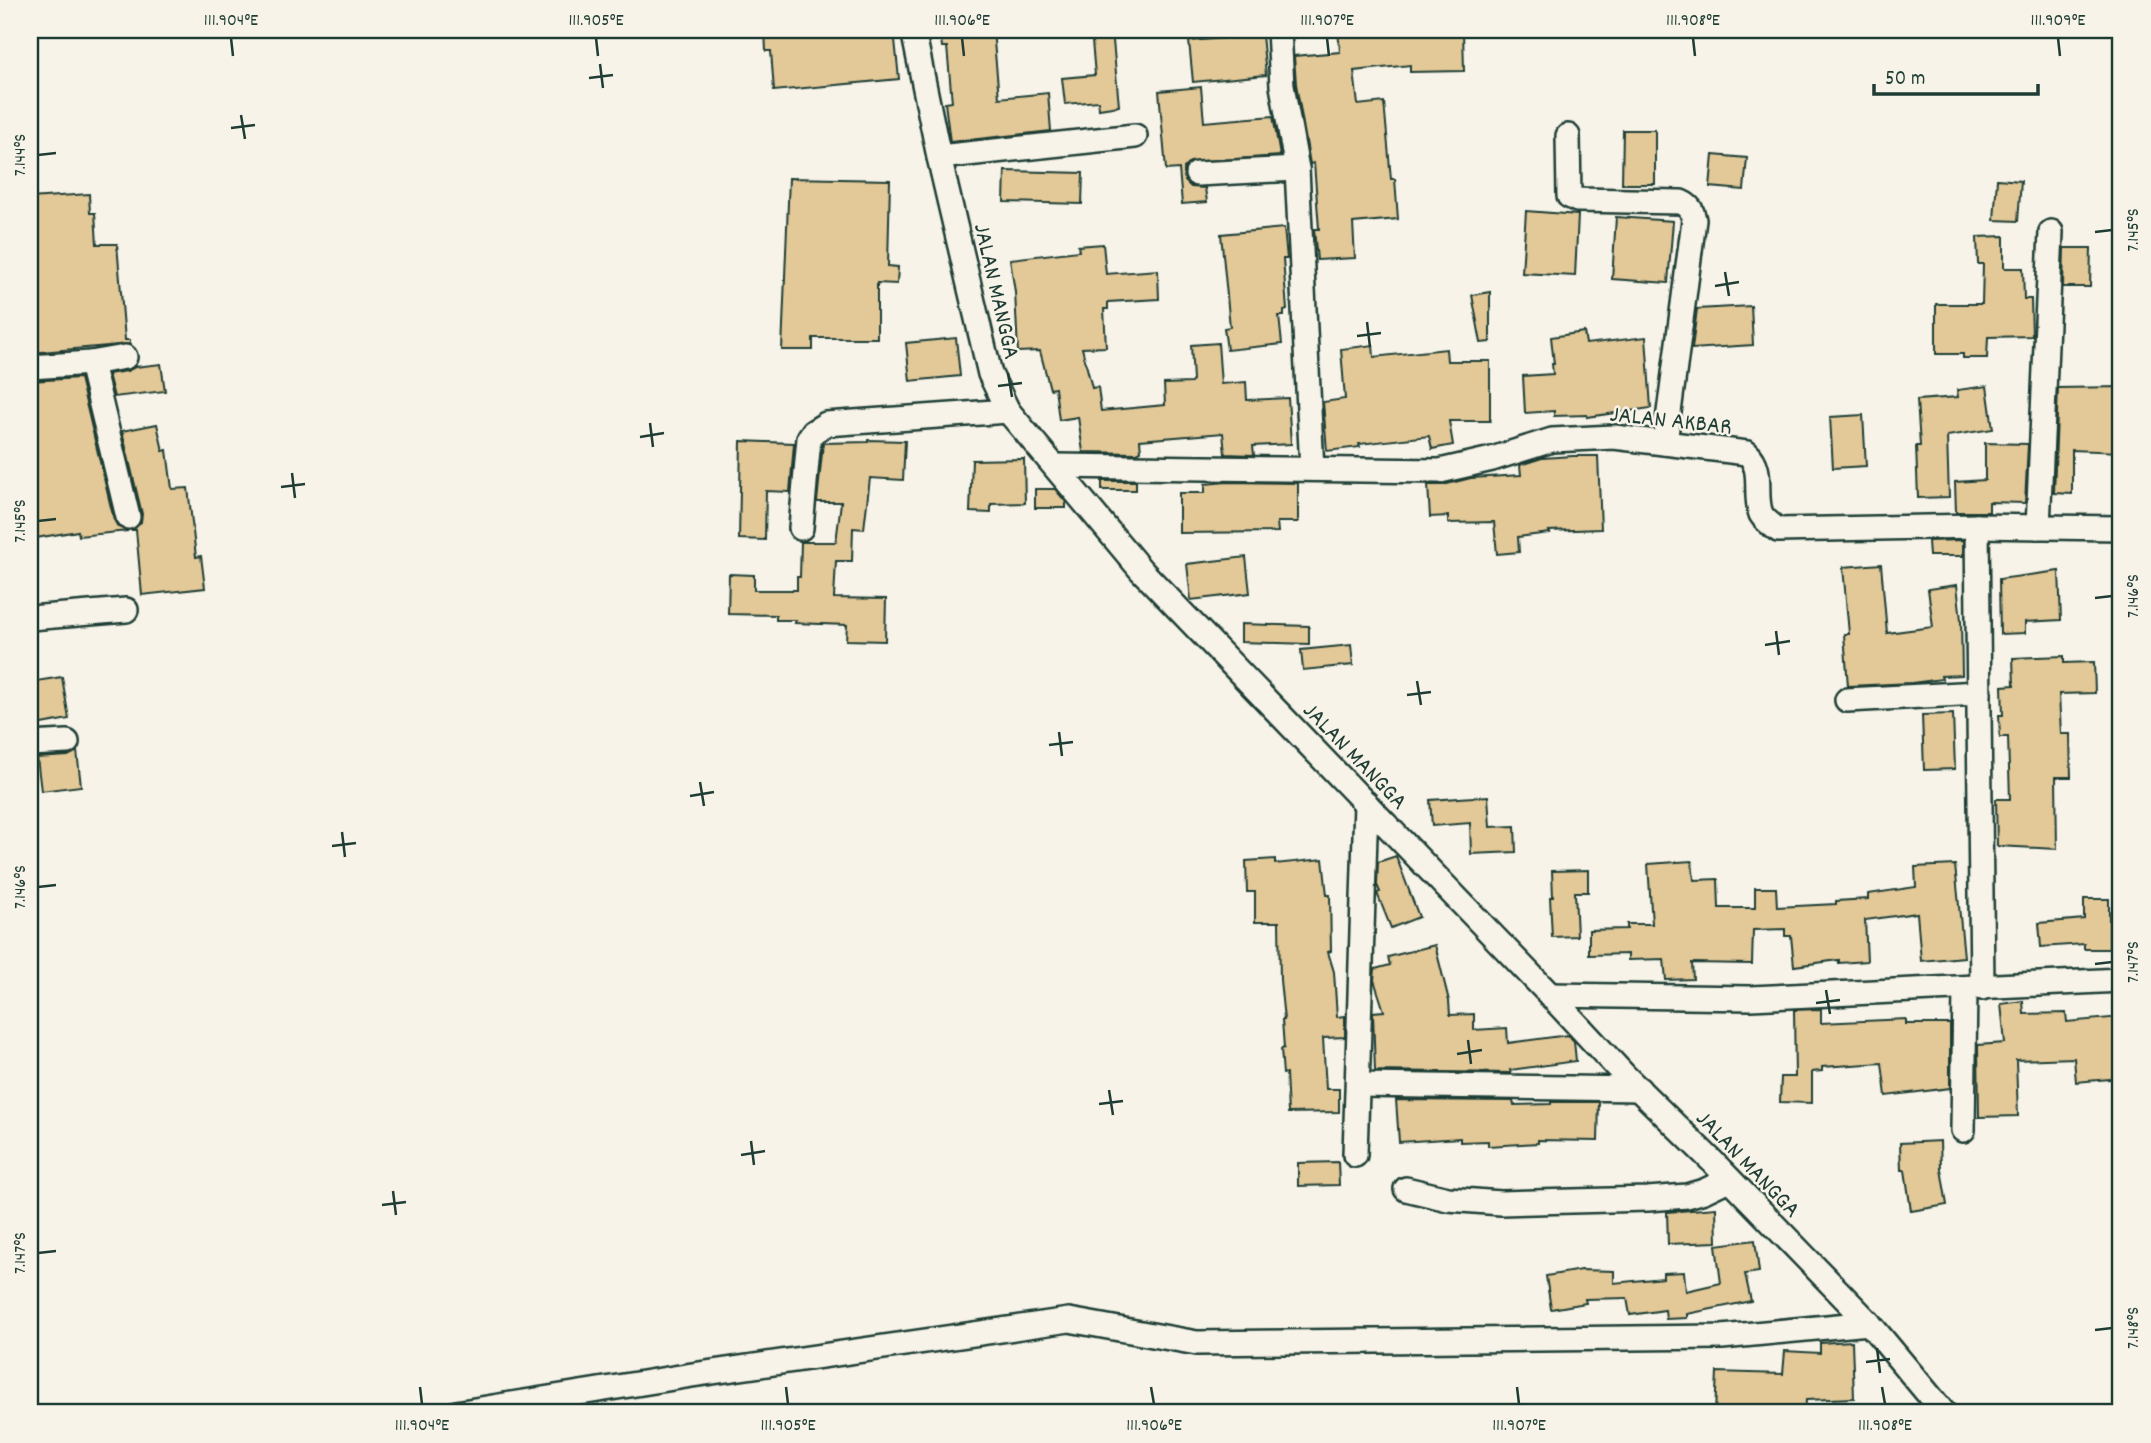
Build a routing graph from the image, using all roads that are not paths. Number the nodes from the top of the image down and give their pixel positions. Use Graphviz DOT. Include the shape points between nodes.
graph roads {
  1 [pos="913,30"];
  2 [pos="1279,30"];
  3 [pos="1135,136"];
  4 [pos="1568,136"];
  5 [pos="939,157"];
  6 [pos="1297,169"];
  7 [pos="1197,174"];
  8 [pos="2051,232"];
  9 [pos="125,357"];
  10 [pos="91,363"];
  11 [pos="30,367"];
  12 [pos="1008,411"];
  13 [pos="1665,443"];
  14 [pos="1056,466"];
  15 [pos="1312,469"];
  16 [pos="128,517"];
  17 [pos="1977,526"];
  18 [pos="2038,527"];
  19 [pos="801,528"];
  20 [pos="2121,528"];
  21 [pos="126,610"];
  22 [pos="30,618"];
  23 [pos="1979,692"];
  24 [pos="1847,701"];
  25 [pos="67,742"];
  26 [pos="30,744"];
  27 [pos="1366,803"];
  28 [pos="2121,980"];
  29 [pos="1974,989"];
  30 [pos="1550,995"];
  31 [pos="1358,1085"];
  32 [pos="1639,1089"];
  33 [pos="1963,1130"];
  34 [pos="1355,1155"];
  35 [pos="1729,1179"];
  36 [pos="1406,1189"];
  37 [pos="1869,1323"];
  38 [pos="456,1413"];
  39 [pos="1944,1413"];
  1 -- 5 [label="street, JALAN MANGGA"];
  2 -- 6 [label="street" via="1282,86"];
  3 -- 5 [label="street"];
  4 -- 13 [label="street" via="1569,196 1577,200 1681,202 1692,211"];
  5 -- 12 [label="street, JALAN MANGGA" via="990,374"];
  6 -- 7 [label="street"];
  6 -- 15 [label="street"];
  8 -- 18 [label="street"];
  9 -- 10 [label="street"];
  10 -- 11 [label="street"];
  10 -- 16 [label="street"];
  12 -- 14 [label="street, JALAN MANGGA"];
  12 -- 19 [label="street" via="826,424 808,438"];
  13 -- 15 [label="street, JALAN AKBAR" via="1614,437 1552,440 1440,471"];
  13 -- 17 [label="street, JALAN AKBAR" via="1747,453 1754,459 1761,512 1778,530"];
  14 -- 15 [label="street, JALAN AKBAR"];
  14 -- 27 [label="street, JALAN MANGGA" via="1141,570"];
  17 -- 18 [label="street, JALAN AKBAR"];
  17 -- 23 [label="street"];
  18 -- 20 [label="street, JALAN AKBAR"];
  21 -- 22 [label="street"];
  23 -- 24 [label="street"];
  23 -- 29 [label="street"];
  25 -- 26 [label="street"];
  27 -- 30 [label="street, JALAN MANGGA"];
  27 -- 31 [label="street"];
  28 -- 29 [label="street"];
  29 -- 30 [label="street" via="1751,998"];
  29 -- 33 [label="street"];
  30 -- 32 [label="street, JALAN MANGGA"];
  31 -- 32 [label="street"];
  31 -- 34 [label="street"];
  32 -- 35 [label="street, JALAN MANGGA"];
  35 -- 36 [label="street" via="1687,1196 1648,1199 1501,1203 1448,1199"];
  35 -- 37 [label="street, JALAN MANGGA"];
  37 -- 38 [label="street" via="1722,1337 1197,1343 1069,1320"];
  37 -- 39 [label="street, JALAN MANGGA"];
}
